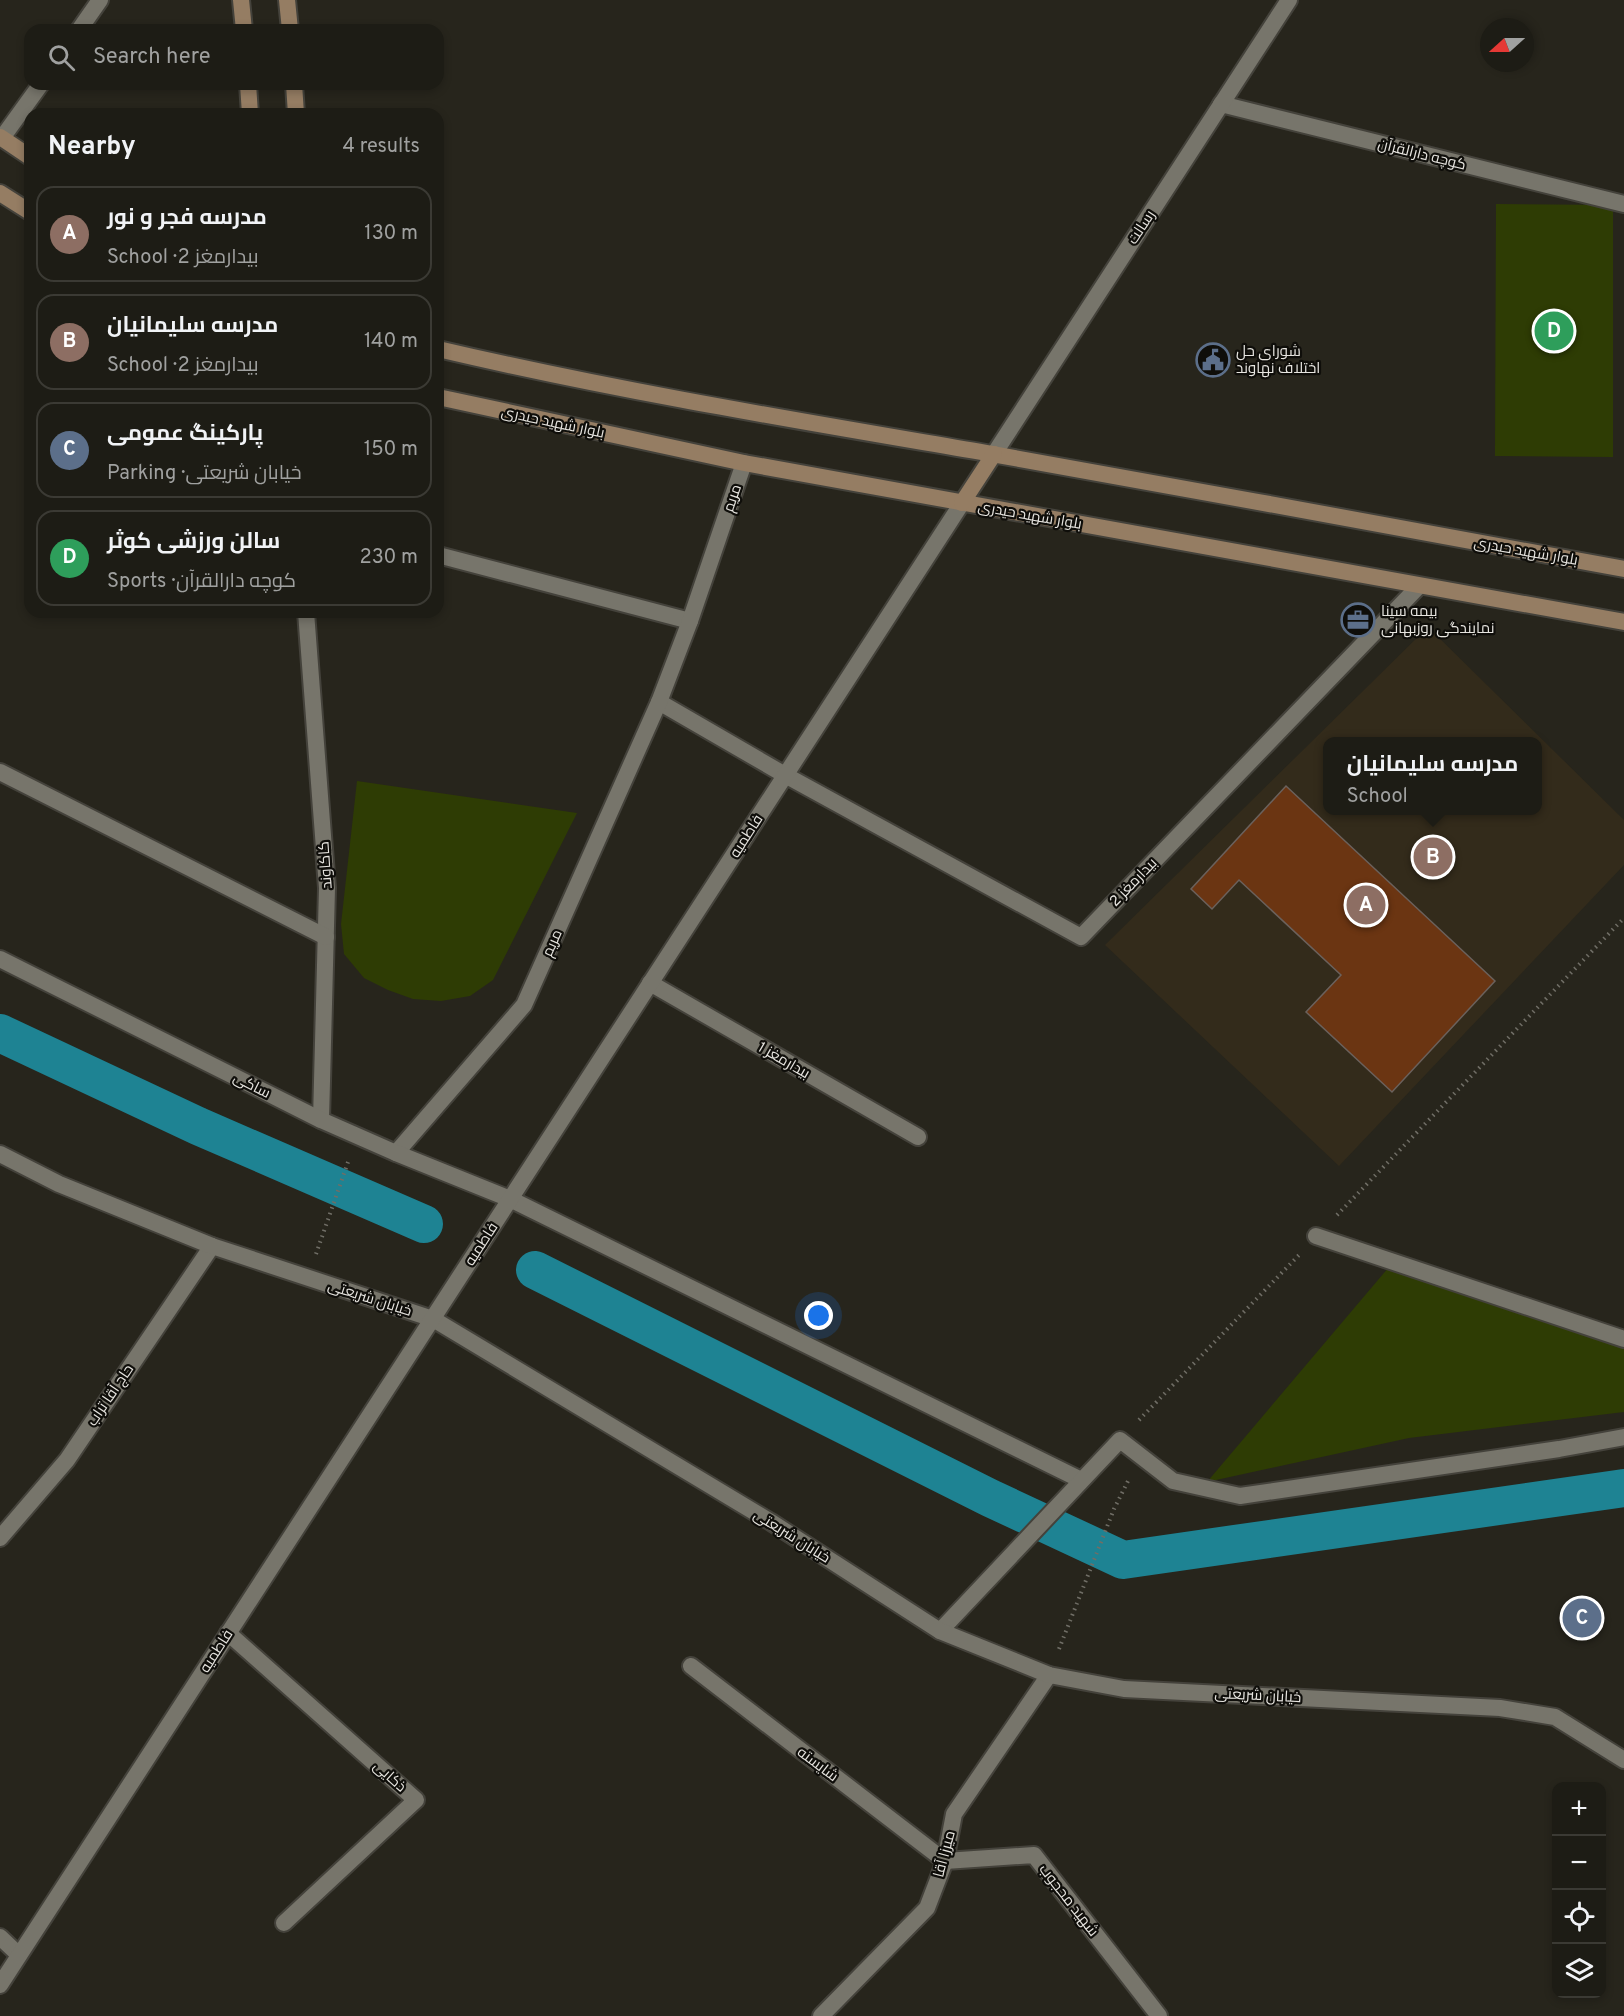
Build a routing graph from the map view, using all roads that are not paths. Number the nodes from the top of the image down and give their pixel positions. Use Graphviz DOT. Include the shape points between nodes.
graph roads {
  1 [pos="100,0"];
  2 [pos="241,0"];
  3 [pos="288,0"];
  4 [pos="1289,0"];
  5 [pos="83,24"];
  6 [pos="243,24"];
  7 [pos="290,24"];
  8 [pos="37,90"];
  9 [pos="248,90"];
  10 [pos="294,90"];
  11 [pos="1221,104"];
  12 [pos="250,108"];
  13 [pos="296,108"];
  14 [pos="1,138"];
  15 [pos="24,153"];
  16 [pos="0,193"];
  17 [pos="1624,204"];
  18 [pos="24,208"];
  19 [pos="444,350"];
  20 [pos="444,398"];
  21 [pos="993,454"];
  22 [pos="744,463"];
  23 [pos="962,503"];
  24 [pos="444,557"];
  25 [pos="1624,569"];
  26 [pos="1419,586"];
  27 [pos="306,618"];
  28 [pos="690,621"];
  29 [pos="1624,622"];
  30 [pos="658,702"];
  31 [pos="0,772"];
  32 [pos="785,775"];
  33 [pos="326,937"];
  34 [pos="0,959"];
  35 [pos="650,983"];
  36 [pos="321,1119"];
  37 [pos="918,1137"];
  38 [pos="396,1153"];
  39 [pos="0,1154"];
  40 [pos="510,1199"];
  41 [pos="1316,1236"];
  42 [pos="212,1246"];
  43 [pos="433,1318"];
  44 [pos="1624,1339"];
  45 [pos="1624,1437"];
  46 [pos="1081,1480"];
  47 [pos="0,1538"];
  48 [pos="940,1630"];
  49 [pos="228,1632"];
  50 [pos="691,1666"];
  51 [pos="1049,1675"];
  52 [pos="1624,1760"];
  53 [pos="945,1862"];
  54 [pos="284,1923"];
  55 [pos="0,1937"];
  56 [pos="19,1955"];
  57 [pos="0,1984"];
  58 [pos="821,2016"];
  59 [pos="1158,2016"];
  1 -- 5 [label="street"];
  2 -- 6 [label="main road"];
  3 -- 7 [label="main road"];
  4 -- 11 [label="street, رسالت"];
  8 -- 14 [label="street"];
  9 -- 12 [label="main road"];
  10 -- 13 [label="main road"];
  11 -- 17 [label="street, کوچه دارالقرآن"];
  11 -- 21 [label="street, رسالت"];
  14 -- 15 [label="main road"];
  16 -- 18 [label="main road"];
  19 -- 21 [label="main road, بلوار شهید حیدری" via="724,409"];
  20 -- 22 [label="main road, بلوار شهید حیدری"];
  21 -- 23 [label="main road"];
  21 -- 25 [label="main road, بلوار شهید حیدری"];
  22 -- 23 [label="main road, بلوار شهید حیدری"];
  22 -- 28 [label="street, مریم"];
  23 -- 26 [label="main road, بلوار شهید حیدری"];
  23 -- 32 [label="street, فاطمیه"];
  24 -- 28 [label="street"];
  26 -- 29 [label="main road, بلوار شهید حیدری"];
  26 -- 32 [label="street, بیدارمغز 2" via="1081,937"];
  27 -- 33 [label="street, کاکاوند" via="327,888"];
  28 -- 30 [label="street, مریم"];
  30 -- 32 [label="street"];
  30 -- 38 [label="street, مریم" via="524,1005"];
  31 -- 33 [label="street"];
  32 -- 35 [label="street, فاطمیه"];
  33 -- 36 [label="street, کاکاوند"];
  34 -- 36 [label="street, ساکی"];
  35 -- 37 [label="street, بیدارمغز 1"];
  35 -- 40 [label="street, فاطمیه"];
  36 -- 38 [label="street, ساکی"];
  38 -- 40 [label="street, ساکی"];
  39 -- 42 [label="street, خیابان شریعتی" via="60,1184"];
  40 -- 43 [label="street, فاطمیه"];
  40 -- 46 [label="street, ساکی"];
  41 -- 44 [label="street"];
  42 -- 43 [label="street, خیابان شریعتی"];
  42 -- 47 [label="street, حاج آقا تراب" via="67,1460"];
  43 -- 48 [label="street, خیابان شریعتی" via="771,1522"];
  43 -- 49 [label="street, فاطمیه"];
  45 -- 46 [label="street" via="1240,1496 1173,1481 1120,1440"];
  46 -- 48 [label="street"];
  48 -- 51 [label="street, خیابان شریعتی"];
  49 -- 54 [label="street, ذکایی" via="416,1800"];
  49 -- 56 [label="street, فاطمیه"];
  50 -- 53 [label="street, شایسته"];
  51 -- 52 [label="street, خیابان شریعتی" via="1124,1689 1500,1708 1555,1717"];
  51 -- 53 [label="street, میرزا آقا" via="954,1814"];
  53 -- 58 [label="street, میرزا آقا" via="927,1908"];
  53 -- 59 [label="street, شهید محجوب" via="1034,1855"];
  55 -- 56 [label="street"];
  56 -- 57 [label="street, فاطمیه"];
}
